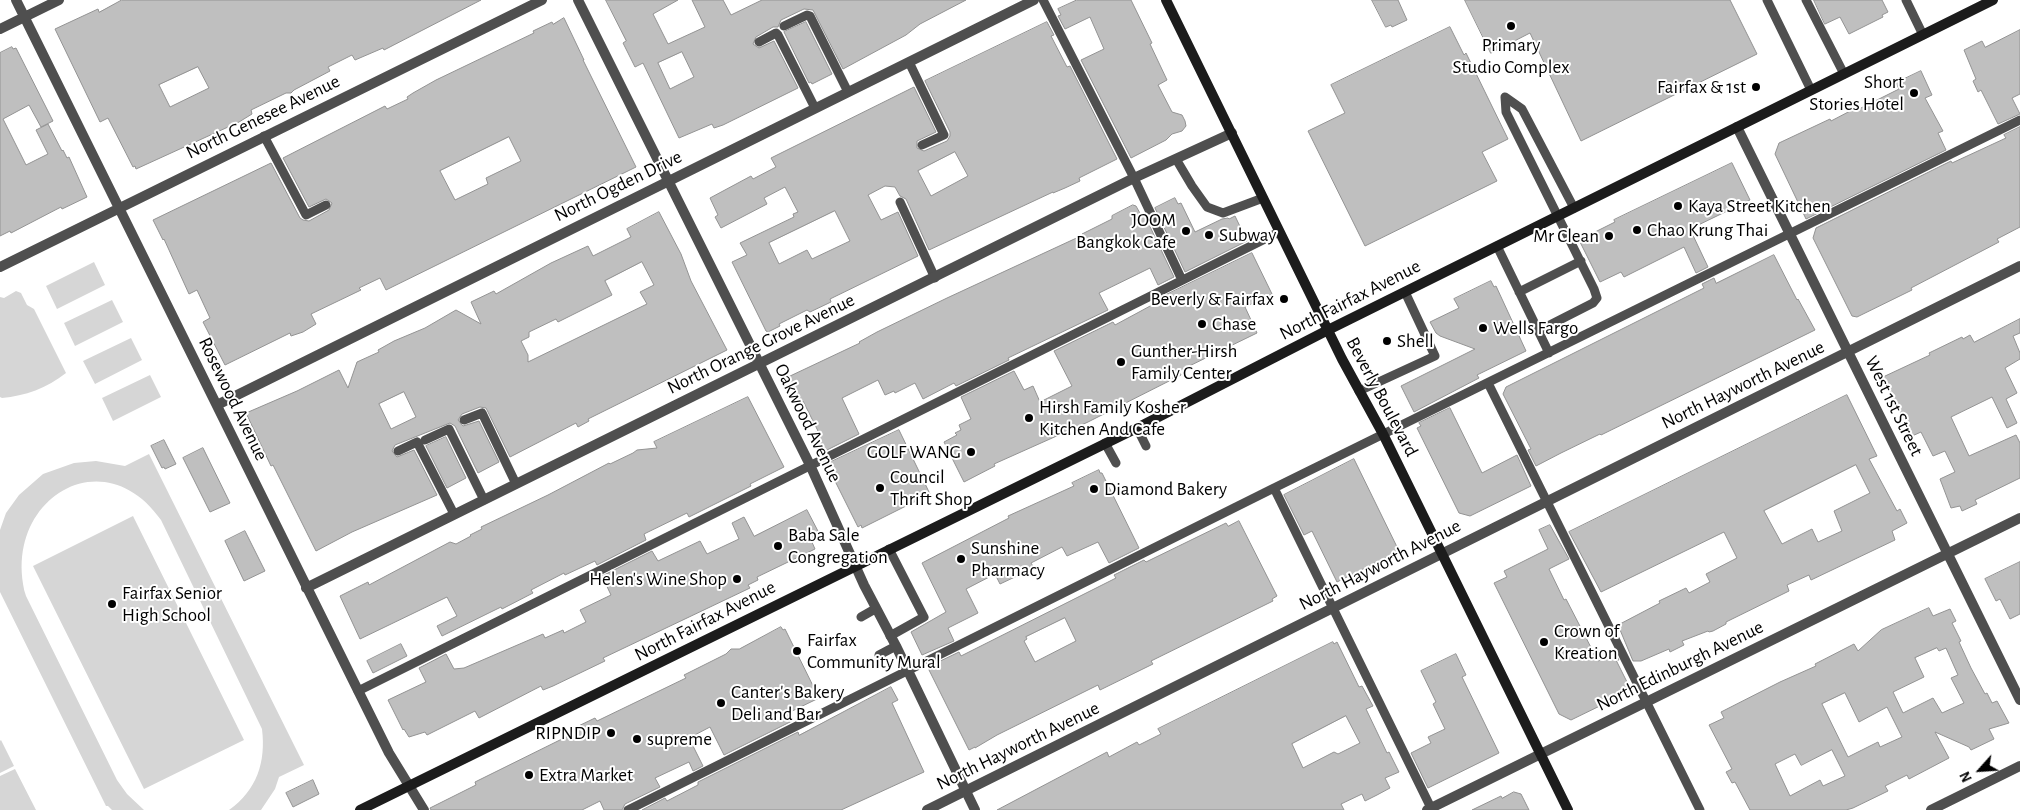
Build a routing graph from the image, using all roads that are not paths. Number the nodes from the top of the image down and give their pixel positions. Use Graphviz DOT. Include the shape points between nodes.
graph roads {
  1 [pos="16,0"];
  2 [pos="59,0"];
  3 [pos="542,0"];
  4 [pos="578,0"];
  5 [pos="1034,0"];
  6 [pos="1044,0"];
  7 [pos="1166,0"];
  8 [pos="1767,0"];
  9 [pos="1806,0"];
  10 [pos="1906,0"];
  11 [pos="1993,0"];
  12 [pos="24,17"];
  13 [pos="784,26"];
  14 [pos="0,29"];
  15 [pos="1923,35"];
  16 [pos="759,42"];
  17 [pos="909,62"];
  18 [pos="1844,74"];
  19 [pos="1811,90"];
  20 [pos="848,92"];
  21 [pos="815,108"];
  22 [pos="2020,120"];
  23 [pos="1737,127"];
  24 [pos="1232,133"];
  25 [pos="264,136"];
  26 [pos="922,146"];
  27 [pos="1176,159"];
  28 [pos="1134,178"];
  29 [pos="668,181"];
  30 [pos="1263,198"];
  31 [pos="900,202"];
  32 [pos="326,205"];
  33 [pos="119,208"];
  34 [pos="1574,208"];
  35 [pos="1559,216"];
  36 [pos="1280,232"];
  37 [pos="1790,234"];
  38 [pos="1497,246"];
  39 [pos="1581,261"];
  40 [pos="2020,266"];
  41 [pos="0,267"];
  42 [pos="935,278"];
  43 [pos="1182,280"];
  44 [pos="1405,292"];
  45 [pos="1519,292"];
  46 [pos="1328,330"];
  47 [pos="1538,331"];
  48 [pos="1549,352"];
  49 [pos="1848,352"];
  50 [pos="759,365"];
  51 [pos="1488,383"];
  52 [pos="1359,391"];
  53 [pos="217,405"];
  54 [pos="464,420"];
  55 [pos="1137,428"];
  56 [pos="1383,434"];
  57 [pos="425,440"];
  58 [pos="1105,443"];
  59 [pos="1146,446"];
  60 [pos="398,451"];
  61 [pos="1116,463"];
  62 [pos="810,466"];
  63 [pos="516,484"];
  64 [pos="1274,488"];
  65 [pos="484,500"];
  66 [pos="1547,501"];
  67 [pos="454,514"];
  68 [pos="2020,518"];
  69 [pos="889,549"];
  70 [pos="1443,553"];
  71 [pos="1948,554"];
  72 [pos="855,565"];
  73 [pos="306,588"];
  74 [pos="875,609"];
  75 [pos="1332,609"];
  76 [pos="861,617"];
  77 [pos="890,636"];
  78 [pos="896,646"];
  79 [pos="879,655"];
  80 [pos="908,671"];
  81 [pos="358,691"];
  82 [pos="2020,700"];
  83 [pos="1647,702"];
  84 [pos="1541,754"];
  85 [pos="2020,766"];
  86 [pos="409,786"];
  87 [pos="966,791"];
  88 [pos="1430,809"];
  89 [pos="360,810"];
  90 [pos="424,810"];
  91 [pos="628,810"];
  92 [pos="927,810"];
  93 [pos="975,810"];
  94 [pos="1568,810"];
  95 [pos="1700,810"];
  96 [pos="1931,810"];
  1 -- 12 [label="street, Rosewood Avenue"];
  2 -- 12 [label="street"];
  3 -- 25 [label="street, North Genesee Avenue"];
  4 -- 29 [label="street, Oakwood Avenue"];
  5 -- 17 [label="street, North Ogden Drive"];
  6 -- 28 [label="lane"];
  7 -- 24 [label="main road, Beverly Boulevard"];
  8 -- 19 [label="lane"];
  9 -- 18 [label="lane"];
  10 -- 15 [label="lane"];
  11 -- 15 [label="main road, North Fairfax Avenue"];
  12 -- 14 [label="street"];
  12 -- 33 [label="street, Rosewood Avenue"];
  13 -- 20 [label="lane" via="810,16"];
  15 -- 18 [label="main road, North Fairfax Avenue"];
  16 -- 21 [label="lane" via="778,35"];
  17 -- 20 [label="street, North Ogden Drive"];
  17 -- 26 [label="lane" via="944,135"];
  18 -- 19 [label="main road, North Fairfax Avenue"];
  19 -- 23 [label="main road, North Fairfax Avenue"];
  20 -- 21 [label="street, North Ogden Drive"];
  21 -- 29 [label="street, North Ogden Drive"];
  22 -- 37 [label="lane"];
  23 -- 34 [label="main road, North Fairfax Avenue"];
  23 -- 37 [label="street, West 1st Street"];
  24 -- 27 [label="street, North Orange Grove Avenue"];
  24 -- 30 [label="main road, Beverly Boulevard"];
  25 -- 32 [label="lane" via="306,215"];
  25 -- 33 [label="street, North Genesee Avenue"];
  27 -- 28 [label="street, North Orange Grove Avenue"];
  27 -- 30 [label="lane" via="1207,207 1223,213"];
  28 -- 42 [label="street, North Orange Grove Avenue"];
  28 -- 43 [label="lane"];
  29 -- 50 [label="street, Oakwood Avenue"];
  29 -- 53 [label="street, North Ogden Drive"];
  30 -- 36 [label="main road, Beverly Boulevard"];
  31 -- 42 [label="lane"];
  33 -- 41 [label="street, North Genesee Avenue"];
  33 -- 53 [label="street, Rosewood Avenue"];
  34 -- 35 [label="main road, North Fairfax Avenue"];
  34 -- 35 [label="lane" via="1522,109 1505,97 1506,112"];
  35 -- 38 [label="main road, North Fairfax Avenue"];
  35 -- 39 [label="lane"];
  36 -- 43 [label="lane"];
  36 -- 46 [label="main road, Beverly Boulevard"];
  37 -- 48 [label="lane"];
  37 -- 49 [label="street, West 1st Street"];
  38 -- 44 [label="main road, North Fairfax Avenue"];
  38 -- 45 [label="lane"];
  39 -- 45 [label="lane"];
  39 -- 47 [label="lane" via="1597,298"];
  40 -- 49 [label="street, North Hayworth Avenue"];
  42 -- 50 [label="street, North Orange Grove Avenue"];
  43 -- 62 [label="lane"];
  44 -- 46 [label="main road, North Fairfax Avenue"];
  44 -- 52 [label="lane" via="1435,356"];
  45 -- 47 [label="lane"];
  46 -- 52 [label="main road, Beverly Boulevard"];
  46 -- 55 [label="main road, North Fairfax Avenue"];
  47 -- 48 [label="lane"];
  48 -- 51 [label="lane"];
  49 -- 66 [label="street, North Hayworth Avenue"];
  49 -- 71 [label="street, West 1st Street"];
  50 -- 62 [label="street, Oakwood Avenue"];
  50 -- 63 [label="street, North Orange Grove Avenue"];
  51 -- 56 [label="lane"];
  51 -- 66 [label="lane"];
  52 -- 56 [label="main road, Beverly Boulevard"];
  53 -- 73 [label="street, Rosewood Avenue"];
  54 -- 63 [label="lane" via="482,413"];
  55 -- 58 [label="main road, North Fairfax Avenue"];
  55 -- 59 [label="lane"];
  56 -- 64 [label="lane"];
  56 -- 70 [label="main road, Beverly Boulevard"];
  57 -- 65 [label="lane" via="449,429"];
  58 -- 61 [label="lane"];
  58 -- 69 [label="main road, North Fairfax Avenue"];
  60 -- 67 [label="lane" via="417,442"];
  62 -- 72 [label="street, Oakwood Avenue"];
  62 -- 81 [label="lane"];
  63 -- 65 [label="street, North Orange Grove Avenue"];
  64 -- 75 [label="lane"];
  64 -- 80 [label="lane"];
  65 -- 67 [label="street, North Orange Grove Avenue"];
  66 -- 70 [label="street, North Hayworth Avenue"];
  66 -- 83 [label="lane"];
  67 -- 73 [label="street, North Orange Grove Avenue"];
  68 -- 71 [label="street, North Edinburgh Avenue"];
  69 -- 72 [label="main road, North Fairfax Avenue"];
  69 -- 77 [label="lane" via="924,617"];
  70 -- 75 [label="street, North Hayworth Avenue"];
  70 -- 84 [label="main road, Beverly Boulevard"];
  71 -- 82 [label="street, West 1st Street"];
  71 -- 83 [label="street, North Edinburgh Avenue"];
  72 -- 74 [label="street, Oakwood Avenue"];
  72 -- 86 [label="main road, North Fairfax Avenue"];
  73 -- 81 [label="street, Rosewood Avenue"];
  74 -- 76 [label="lane"];
  74 -- 77 [label="street, Oakwood Avenue"];
  75 -- 87 [label="street, North Hayworth Avenue"];
  75 -- 88 [label="lane"];
  77 -- 78 [label="street, Oakwood Avenue"];
  78 -- 79 [label="lane"];
  78 -- 80 [label="street, Oakwood Avenue"];
  80 -- 87 [label="street, Oakwood Avenue"];
  80 -- 91 [label="lane"];
  81 -- 86 [label="street, Rosewood Avenue"];
  83 -- 84 [label="street, North Edinburgh Avenue"];
  83 -- 95 [label="lane"];
  84 -- 88 [label="street, North Edinburgh Avenue"];
  84 -- 94 [label="main road, Beverly Boulevard"];
  85 -- 96 [label="street"];
  86 -- 89 [label="main road, North Fairfax Avenue"];
  86 -- 90 [label="street, Rosewood Avenue"];
  87 -- 92 [label="street, North Hayworth Avenue"];
  87 -- 93 [label="street, Oakwood Avenue"];
}
